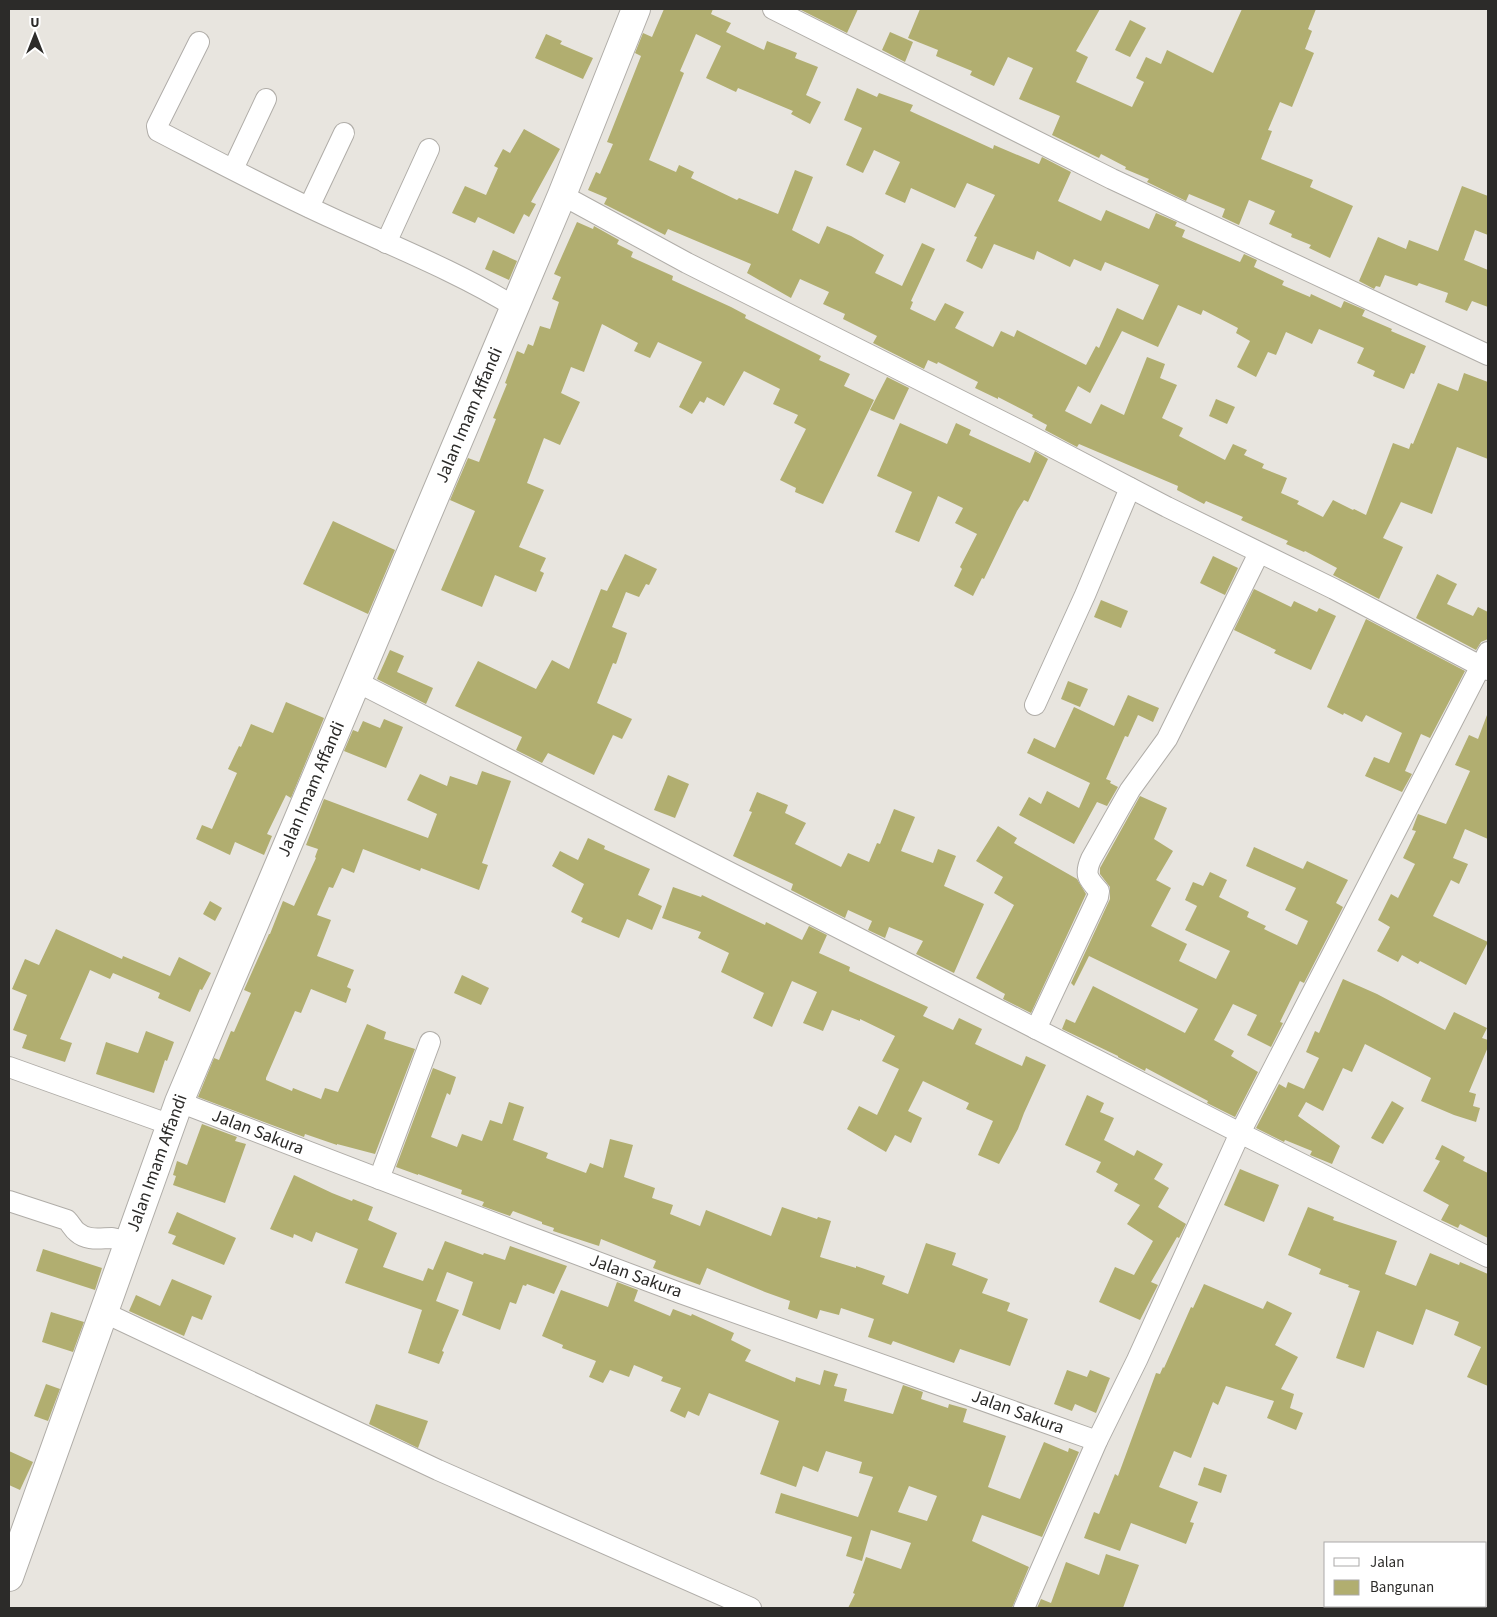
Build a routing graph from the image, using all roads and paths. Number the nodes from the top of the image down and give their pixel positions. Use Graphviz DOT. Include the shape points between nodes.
graph roads {
  1 [pos="636,9"];
  2 [pos="773,9"];
  3 [pos="199,42"];
  4 [pos="266,99"];
  5 [pos="344,133"];
  6 [pos="430,149"];
  7 [pos="233,170"];
  8 [pos="562,195"];
  9 [pos="309,207"];
  10 [pos="386,243"];
  11 [pos="515,307"];
  12 [pos="1488,355"];
  13 [pos="1130,488"];
  14 [pos="1259,553"];
  15 [pos="1486,663"];
  16 [pos="356,682"];
  17 [pos="1035,705"];
  18 [pos="1036,1029"];
  19 [pos="430,1042"];
  20 [pos="9,1067"];
  21 [pos="175,1113"];
  22 [pos="1240,1134"];
  23 [pos="379,1179"];
  24 [pos="9,1201"];
  25 [pos="128,1242"];
  26 [pos="1488,1258"];
  27 [pos="103,1312"];
  28 [pos="1097,1441"];
  29 [pos="9,1577"];
  30 [pos="751,1608"];
  31 [pos="1024,1608"];
  1 -- 8 [label="street, Jalan Imam Affandi"];
  2 -- 12 [label="street" via="1112,178"];
  3 -- 7 [label="street" via="157,126 158,130"];
  4 -- 7 [label="street"];
  5 -- 9 [label="street"];
  6 -- 10 [label="street"];
  7 -- 9 [label="street"];
  8 -- 11 [label="street, Jalan Imam Affandi"];
  8 -- 13 [label="street" via="687,263"];
  9 -- 10 [label="street"];
  10 -- 11 [label="street"];
  11 -- 16 [label="street, Jalan Imam Affandi"];
  13 -- 14 [label="street"];
  13 -- 17 [label="street" via="1086,595"];
  14 -- 15 [label="street"];
  14 -- 18 [label="street" via="1167,739 1130,790 1091,859 1088,877 1099,891 1098,897"];
  15 -- 22 [label="street"];
  16 -- 18 [label="street"];
  16 -- 21 [label="street, Jalan Imam Affandi"];
  18 -- 22 [label="street"];
  19 -- 23 [label="street"];
  20 -- 21 [label="street, Jalan Sakura"];
  21 -- 23 [label="street, Jalan Sakura"];
  21 -- 25 [label="street, Jalan Imam Affandi"];
  22 -- 26 [label="street"];
  22 -- 28 [label="street"];
  23 -- 28 [label="street, Jalan Sakura" via="680,1293"];
  24 -- 25 [label="street" via="67,1220 76,1232 85,1237"];
  25 -- 27 [label="street, Jalan Imam Affandi"];
  27 -- 29 [label="street, Jalan Imam Affandi"];
  27 -- 30 [label="street" via="438,1470"];
  28 -- 31 [label="street"];
}
